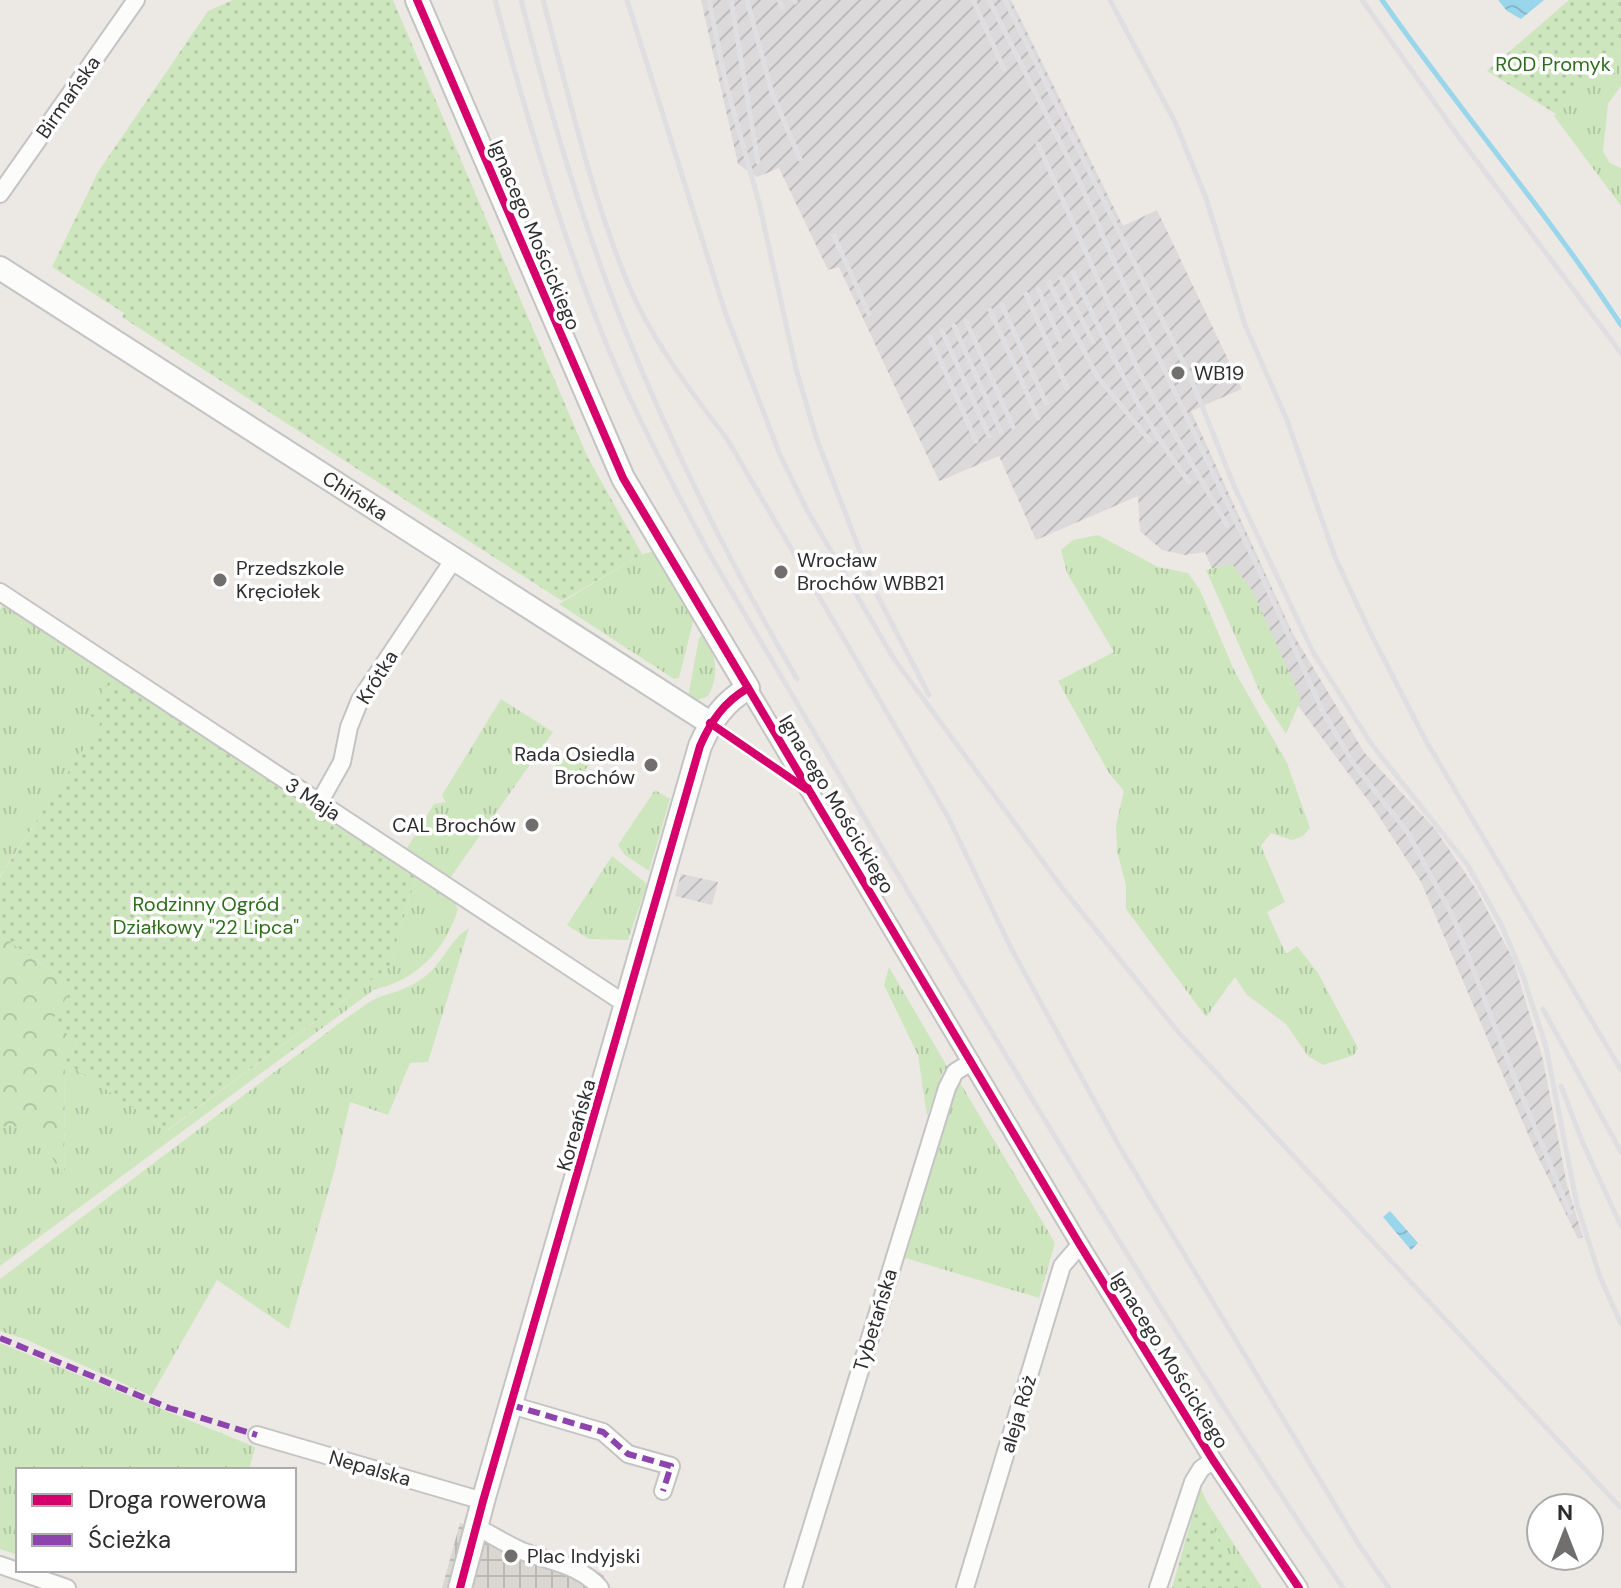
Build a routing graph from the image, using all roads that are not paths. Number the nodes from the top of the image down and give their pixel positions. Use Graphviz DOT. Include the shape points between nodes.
graph roads {
  1 [pos="136,0"];
  2 [pos="417,0"];
  3 [pos="0,194"];
  4 [pos="0,268"];
  5 [pos="454,559"];
  6 [pos="0,592"];
  7 [pos="748,688"];
  8 [pos="710,723"];
  9 [pos="319,803"];
  10 [pos="627,1005"];
  11 [pos="971,1062"];
  12 [pos="1080,1245"];
  13 [pos="511,1405"];
  14 [pos="257,1435"];
  15 [pos="1213,1460"];
  16 [pos="663,1491"];
  17 [pos="483,1501"];
  18 [pos="477,1527"];
  19 [pos="20,1572"];
  20 [pos="67,1588"];
  21 [pos="460,1588"];
  22 [pos="600,1588"];
  23 [pos="793,1588"];
  24 [pos="965,1588"];
  25 [pos="1158,1588"];
  26 [pos="1299,1588"];
  1 -- 3 [label="street, Birmańska"];
  2 -- 7 [label="street, Ignacego Mościckiego" via="623,478"];
  4 -- 5 [label="street, Chińska"];
  5 -- 8 [label="street, Chińska"];
  5 -- 9 [label="street, Krótka" via="360,700 342,762"];
  6 -- 9 [label="street, 3 Maja"];
  7 -- 8 [label="street, Koreańska"];
  7 -- 11 [label="street, Ignacego Mościckiego"];
  8 -- 10 [label="street, Koreańska"];
  9 -- 10 [label="street, 3 Maja"];
  10 -- 13 [label="street, Koreańska"];
  11 -- 12 [label="street, Ignacego Mościckiego"];
  11 -- 23 [label="street, Tybetańska" via="955,1072 947,1088"];
  12 -- 15 [label="street, Ignacego Mościckiego"];
  12 -- 24 [label="street, aleja Róż" via="1062,1266"];
  13 -- 16 [label="street" via="603,1432 628,1454 671,1466"];
  13 -- 17 [label="street, Koreańska"];
  14 -- 17 [label="street, Nepalska"];
  15 -- 25 [label="street" via="1193,1482"];
  15 -- 26 [label="street, Ignacego Mościckiego"];
  17 -- 18 [label="street, Koreańska"];
  18 -- 21 [label="street, Koreańska"];
  18 -- 22 [label="street" via="520,1550 569,1566"];
  19 -- 20 [label="street"];
}
